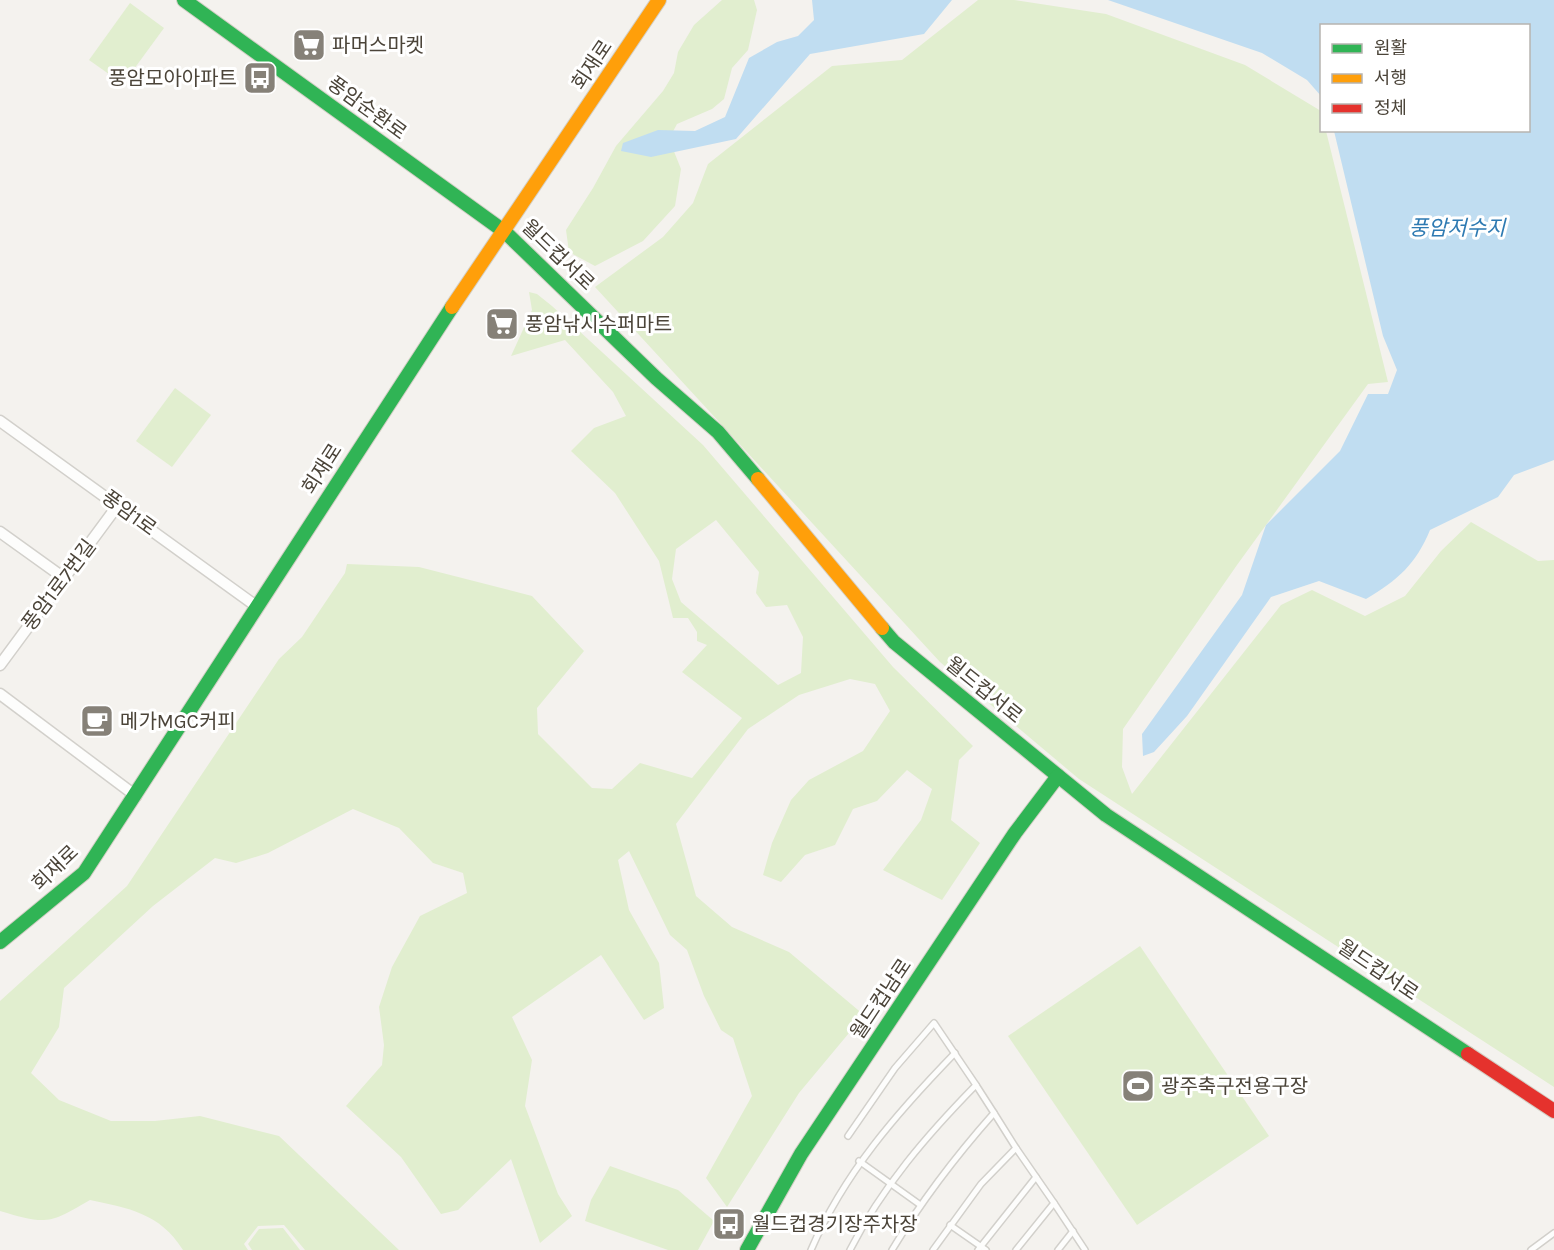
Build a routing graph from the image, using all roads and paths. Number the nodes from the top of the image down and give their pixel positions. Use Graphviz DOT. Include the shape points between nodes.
graph roads {
  1 [pos="184,0"];
  2 [pos="659,0"];
  3 [pos="470,205"];
  4 [pos="505,232"];
  5 [pos="0,421"];
  6 [pos="118,505"];
  7 [pos="0,532"];
  8 [pos="64,578"];
  9 [pos="256,606"];
  10 [pos="0,665"];
  11 [pos="0,694"];
  12 [pos="1058,776"];
  13 [pos="136,796"];
  14 [pos="0,942"];
  15 [pos="955,1053"];
  16 [pos="976,1085"];
  17 [pos="1554,1111"];
  18 [pos="993,1113"];
  19 [pos="849,1136"];
  20 [pos="1016,1148"];
  21 [pos="859,1161"];
  22 [pos="1036,1177"];
  23 [pos="889,1184"];
  24 [pos="1054,1203"];
  25 [pos="919,1204"];
  26 [pos="950,1225"];
  27 [pos="1073,1231"];
  28 [pos="1554,1233"];
  29 [pos="982,1249"];
  30 [pos="747,1250"];
  31 [pos="811,1250"];
  32 [pos="850,1250"];
  33 [pos="892,1250"];
  34 [pos="933,1250"];
  35 [pos="1016,1250"];
  36 [pos="1058,1250"];
  37 [pos="1085,1250"];
  38 [pos="1531,1250"];
  1 -- 3 [label="street, 풍암순환로"];
  2 -- 4 [label="street, 회재로"];
  3 -- 4 [label="street, 월드컵서로"];
  4 -- 9 [label="street, 회재로" via="425,345"];
  4 -- 12 [label="street, 월드컵서로" via="656,378 718,432 894,642"];
  5 -- 6 [label="street, 풍암1로"];
  6 -- 8 [label="street, 풍암1로7번길"];
  6 -- 9 [label="street, 풍암1로"];
  7 -- 8 [label="street"];
  8 -- 10 [label="street, 풍암1로7번길"];
  9 -- 13 [label="street, 회재로"];
  11 -- 13 [label="street"];
  12 -- 17 [label="street, 월드컵서로" via="1106,815"];
  12 -- 30 [label="street, 월드컵남로" via="1015,833 801,1154"];
  13 -- 14 [label="street, 회재로" via="84,873"];
  15 -- 16 [label="lane"];
  15 -- 19 [label="lane" via="934,1023 895,1068"];
  15 -- 21 [label="lane" via="902,1108"];
  16 -- 18 [label="lane"];
  16 -- 23 [label="lane" via="931,1131"];
  18 -- 20 [label="lane"];
  18 -- 25 [label="lane"];
  20 -- 22 [label="lane"];
  20 -- 26 [label="lane" via="981,1184"];
  21 -- 23 [label="lane"];
  21 -- 31 [label="lane"];
  22 -- 24 [label="lane"];
  22 -- 29 [label="lane"];
  23 -- 25 [label="lane"];
  23 -- 32 [label="lane"];
  24 -- 27 [label="lane"];
  24 -- 35 [label="lane"];
  25 -- 33 [label="lane"];
  26 -- 29 [label="lane"];
  26 -- 34 [label="lane"];
  27 -- 36 [label="lane"];
  27 -- 37 [label="lane"];
  28 -- 38 [label="lane"];
}
